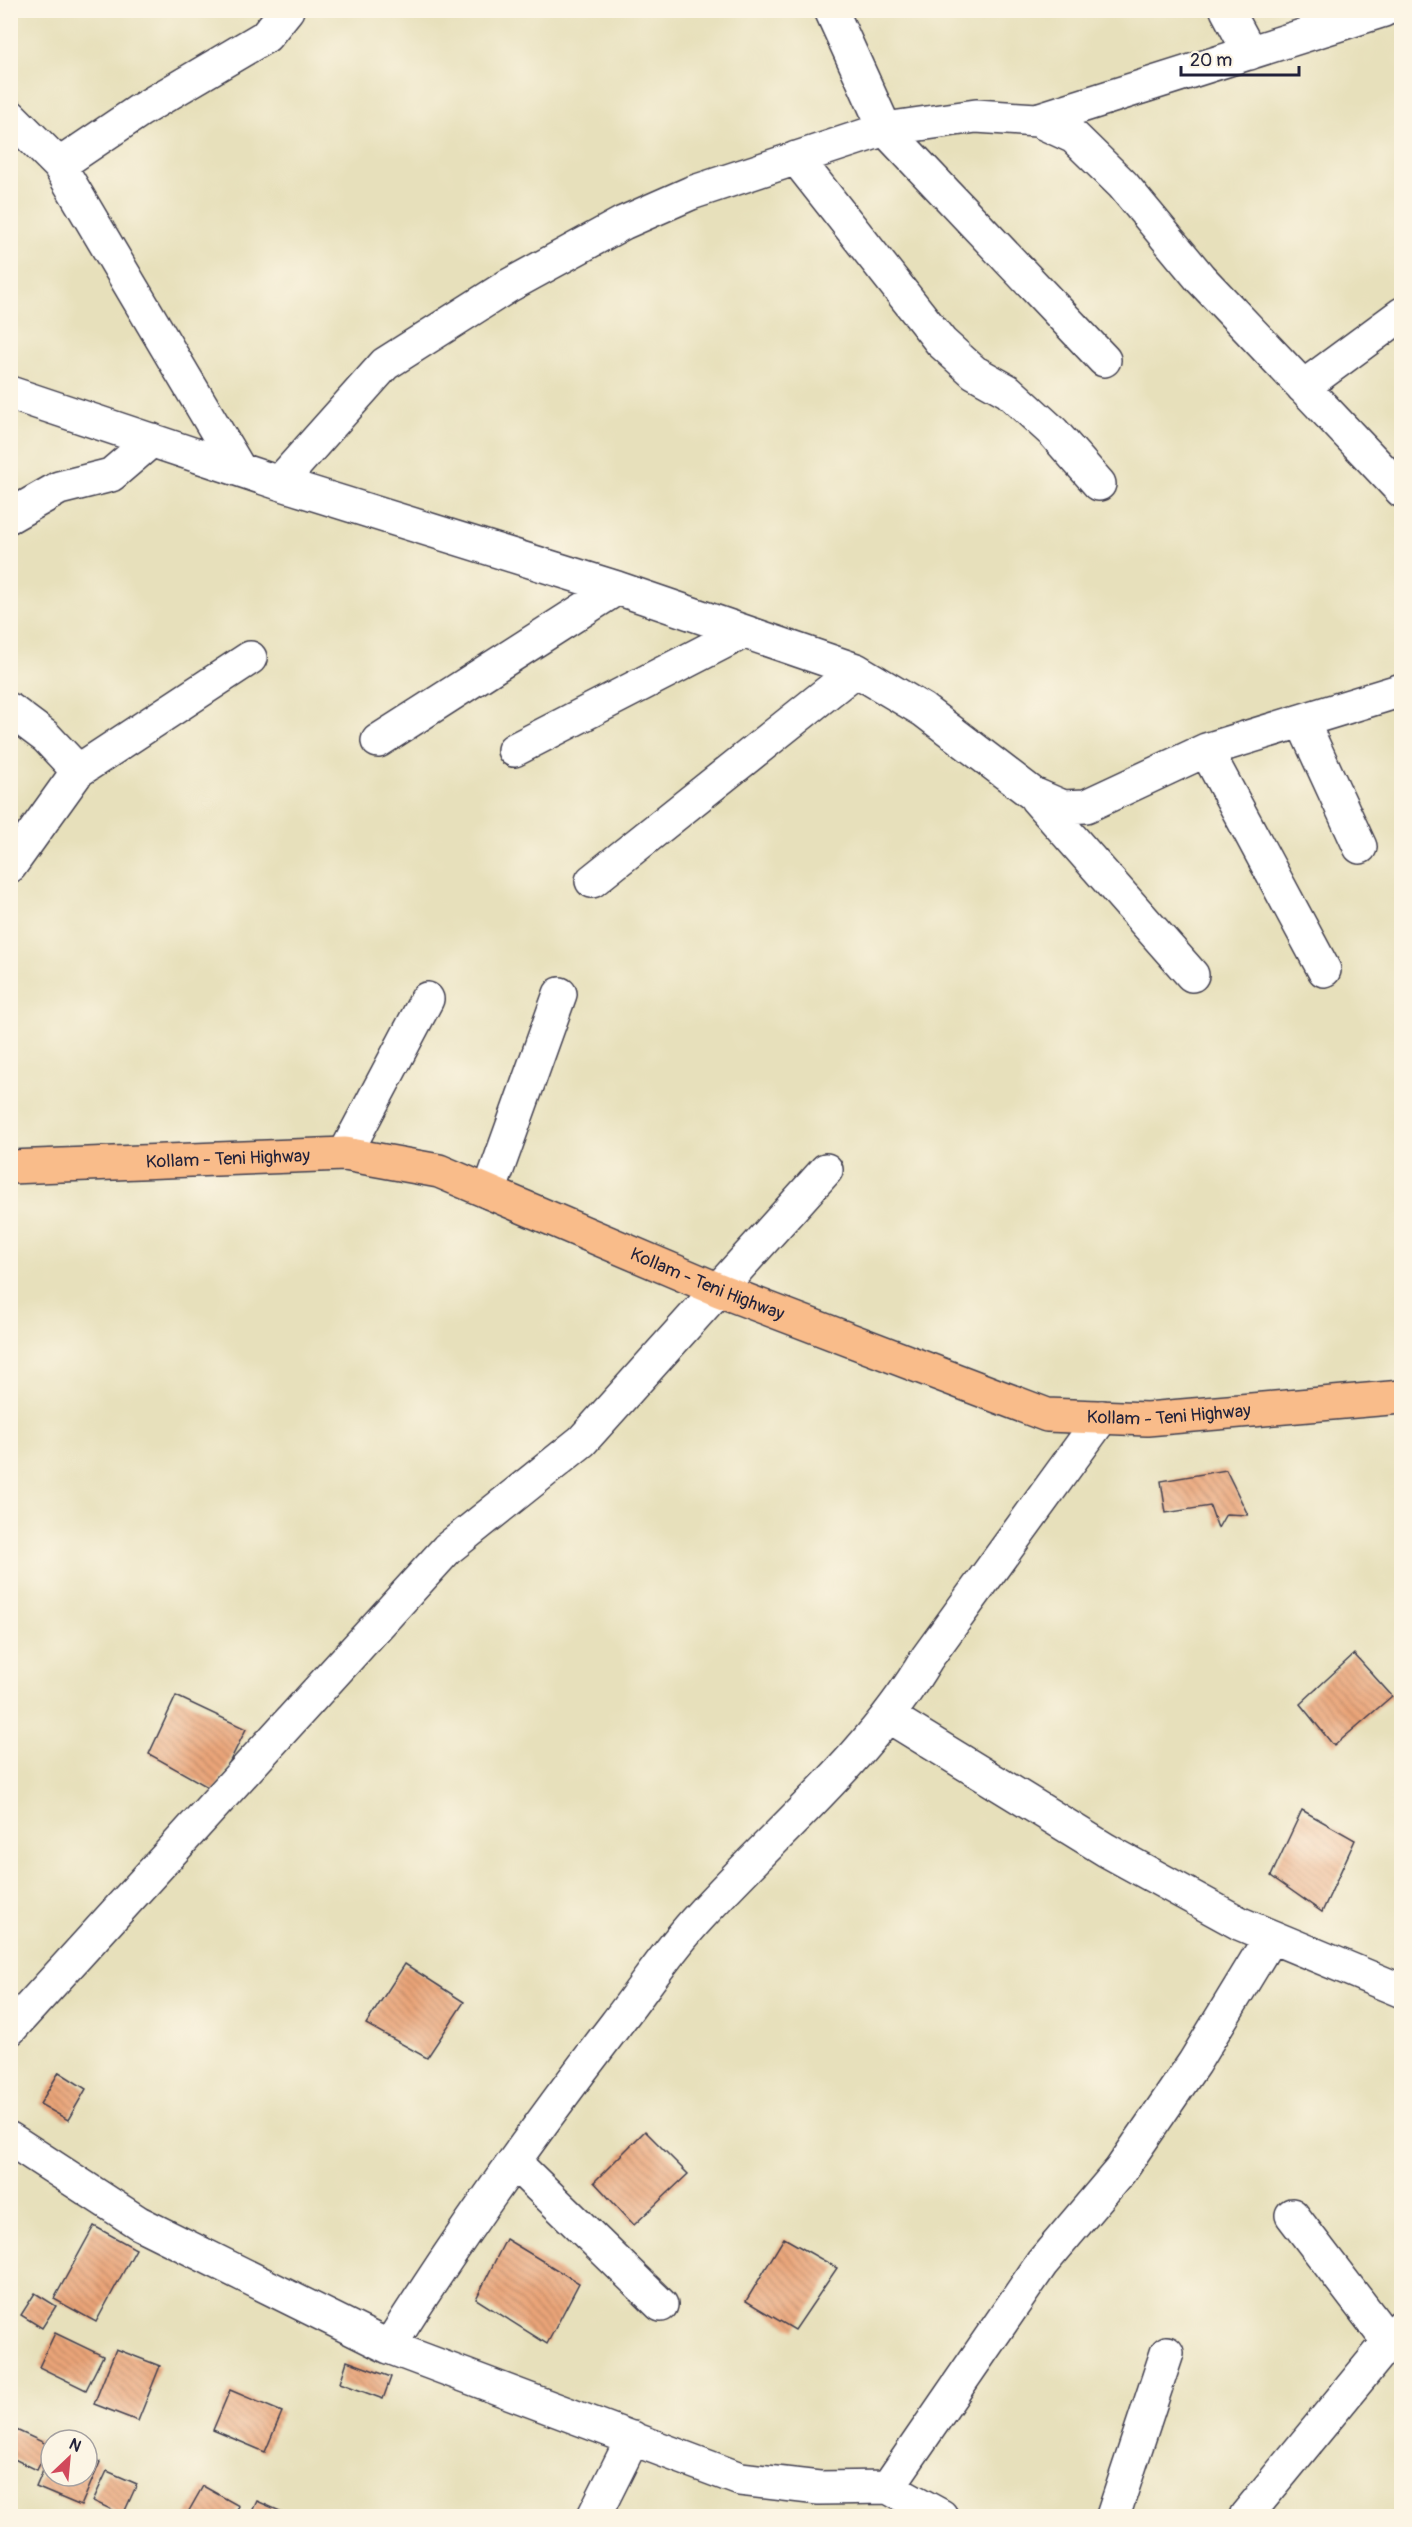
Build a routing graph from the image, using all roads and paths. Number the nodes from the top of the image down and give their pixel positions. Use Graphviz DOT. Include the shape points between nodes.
graph roads {
  1 [pos="287,10"];
  2 [pos="831,10"];
  3 [pos="1227,10"];
  4 [pos="1384,10"];
  5 [pos="1250,53"];
  6 [pos="10,116"];
  7 [pos="1037,120"];
  8 [pos="885,129"];
  9 [pos="796,158"];
  10 [pos="59,165"];
  11 [pos="1401,314"];
  12 [pos="1104,360"];
  13 [pos="1303,387"];
  14 [pos="10,393"];
  15 [pos="152,440"];
  16 [pos="239,470"];
  17 [pos="279,483"];
  18 [pos="1099,484"];
  19 [pos="1401,491"];
  20 [pos="10,516"];
  21 [pos="617,588"];
  22 [pos="743,632"];
  23 [pos="250,658"];
  24 [pos="856,670"];
  25 [pos="1401,690"];
  26 [pos="10,710"];
  27 [pos="1302,721"];
  28 [pos="378,741"];
  29 [pos="514,750"];
  30 [pos="1206,750"];
  31 [pos="78,771"];
  32 [pos="1033,794"];
  33 [pos="1360,847"];
  34 [pos="10,866"];
  35 [pos="592,881"];
  36 [pos="1324,969"];
  37 [pos="1192,975"];
  38 [pos="560,994"];
  39 [pos="428,999"];
  40 [pos="345,1154"];
  41 [pos="10,1167"];
  42 [pos="826,1170"];
  43 [pos="489,1192"];
  44 [pos="719,1290"];
  45 [pos="1401,1397"];
  46 [pos="1102,1417"];
  47 [pos="888,1716"];
  48 [pos="1270,1938"];
  49 [pos="1401,1991"];
  50 [pos="10,2029"];
  51 [pos="10,2139"];
  52 [pos="514,2162"];
  53 [pos="1292,2216"];
  54 [pos="661,2304"];
  55 [pos="1395,2334"];
  56 [pos="389,2347"];
  57 [pos="1167,2353"];
  58 [pos="633,2438"];
  59 [pos="888,2487"];
  60 [pos="594,2517"];
  61 [pos="941,2517"];
  62 [pos="1113,2517"];
  63 [pos="1246,2517"];
  1 -- 10 [label="street" via="266,36 139,111"];
  2 -- 8 [label="street"];
  3 -- 5 [label="street"];
  4 -- 5 [label="street"];
  5 -- 7 [label="street"];
  6 -- 10 [label="street"];
  7 -- 8 [label="street" via="976,116"];
  7 -- 13 [label="street" via="1074,137 1123,185 1200,278"];
  8 -- 9 [label="street"];
  8 -- 12 [label="street"];
  9 -- 17 [label="street" via="691,193 623,223 480,304 385,364"];
  9 -- 18 [label="street" via="941,342 974,372 1008,391 1053,432"];
  10 -- 16 [label="street"];
  11 -- 13 [label="street"];
  13 -- 19 [label="street"];
  14 -- 15 [label="street"];
  15 -- 16 [label="street"];
  15 -- 20 [label="street" via="111,475 59,488"];
  16 -- 17 [label="street"];
  17 -- 21 [label="street"];
  21 -- 22 [label="street"];
  21 -- 28 [label="street"];
  22 -- 24 [label="street"];
  22 -- 29 [label="street"];
  23 -- 31 [label="street"];
  24 -- 32 [label="street" via="923,710"];
  24 -- 35 [label="street"];
  25 -- 27 [label="street"];
  26 -- 31 [label="street" via="46,737"];
  27 -- 30 [label="street"];
  27 -- 33 [label="street"];
  30 -- 32 [label="street" via="1086,806 1063,807"];
  30 -- 36 [label="street"];
  31 -- 34 [label="street"];
  32 -- 37 [label="street"];
  38 -- 43 [label="street"];
  39 -- 40 [label="street"];
  40 -- 41 [label="main road, Kollam - Teni Highway"];
  40 -- 43 [label="main road, Kollam - Teni Highway" via="439,1171"];
  42 -- 44 [label="street"];
  43 -- 44 [label="main road, Kollam - Teni Highway"];
  44 -- 46 [label="main road, Kollam - Teni Highway" via="1047,1415"];
  44 -- 50 [label="street" via="582,1442 447,1549"];
  45 -- 46 [label="main road, Kollam - Teni Highway" via="1148,1419"];
  46 -- 47 [label="street"];
  47 -- 48 [label="street" via="1106,1850"];
  47 -- 52 [label="street" via="698,1918"];
  48 -- 49 [label="street"];
  48 -- 59 [label="street" via="1194,2063 1120,2170 1042,2263"];
  51 -- 56 [label="street" via="139,2223"];
  52 -- 54 [label="street"];
  52 -- 56 [label="street"];
  53 -- 55 [label="street"];
  55 -- 63 [label="street"];
  56 -- 58 [label="street"];
  57 -- 62 [label="street"];
  58 -- 59 [label="street" via="740,2479 819,2488"];
  58 -- 60 [label="street"];
  59 -- 61 [label="street"];
}
